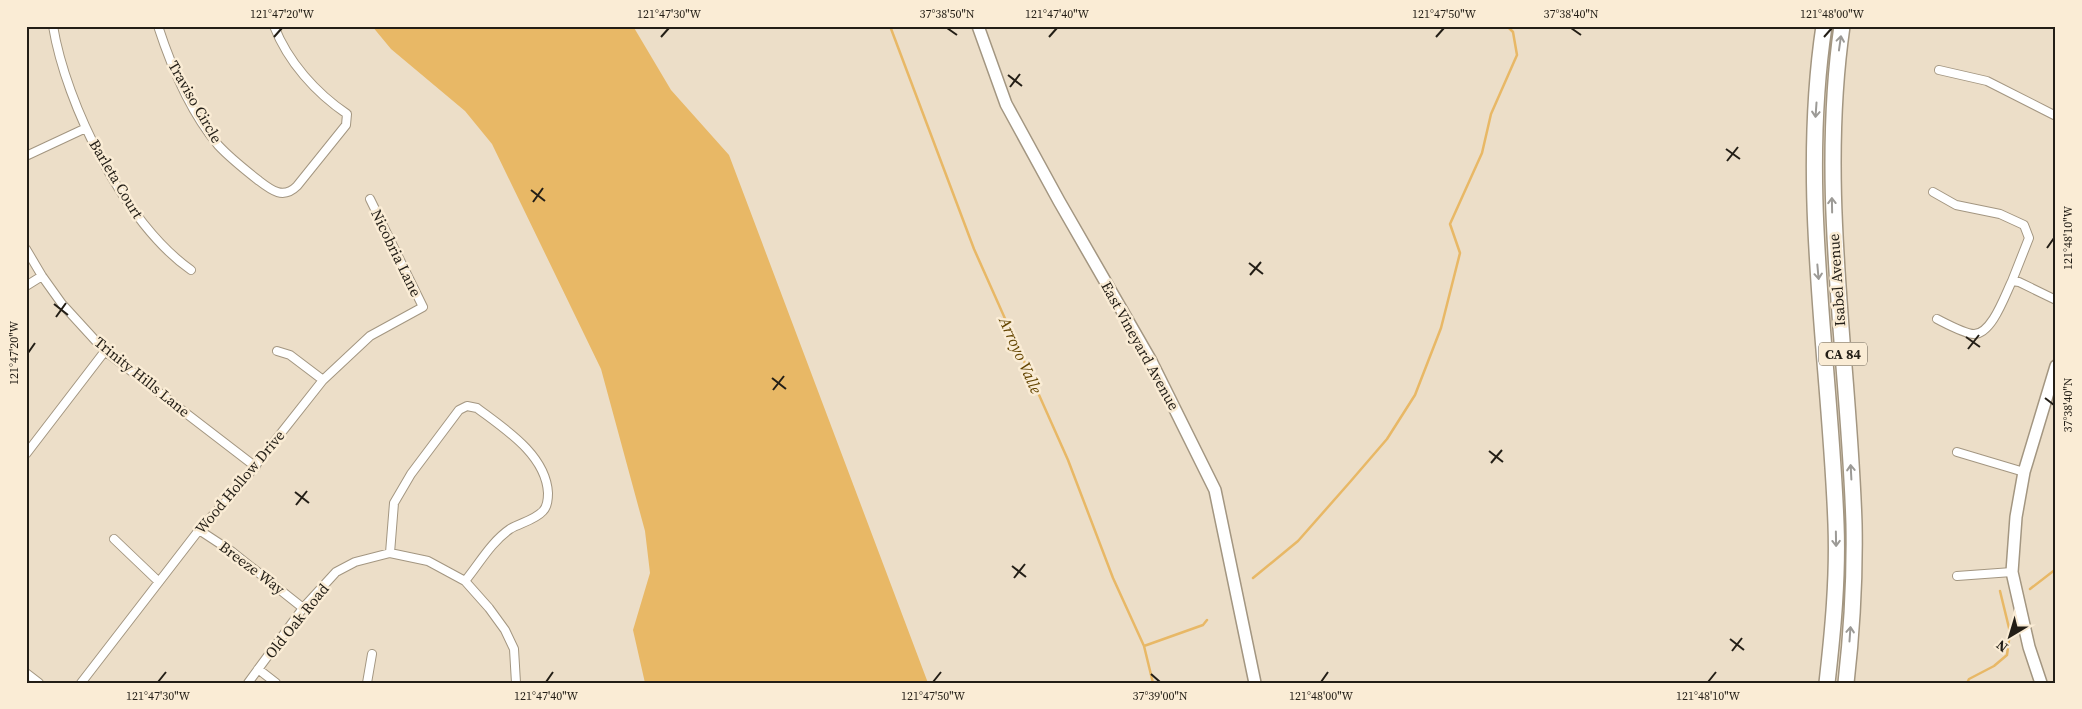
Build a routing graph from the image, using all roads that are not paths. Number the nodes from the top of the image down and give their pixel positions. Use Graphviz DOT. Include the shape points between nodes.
graph roads {
  1 [pos="53,26"];
  2 [pos="158,26"];
  3 [pos="274,26"];
  4 [pos="978,26"];
  5 [pos="1824,26"];
  6 [pos="1842,26"];
  7 [pos="1939,70"];
  8 [pos="2056,116"];
  9 [pos="86,128"];
  10 [pos="26,156"];
  11 [pos="1933,192"];
  12 [pos="370,199"];
  13 [pos="26,249"];
  14 [pos="191,270"];
  15 [pos="42,276"];
  16 [pos="2012,281"];
  17 [pos="26,286"];
  18 [pos="2056,300"];
  19 [pos="423,307"];
  20 [pos="1937,319"];
  21 [pos="105,351"];
  22 [pos="277,351"];
  23 [pos="2056,366"];
  24 [pos="323,380"];
  25 [pos="1957,452"];
  26 [pos="26,454"];
  27 [pos="256,467"];
  28 [pos="2024,472"];
  29 [pos="199,530"];
  30 [pos="114,539"];
  31 [pos="390,553"];
  32 [pos="2012,572"];
  33 [pos="1956,576"];
  34 [pos="465,581"];
  35 [pos="158,582"];
  36 [pos="303,608"];
  37 [pos="372,654"];
  38 [pos="258,670"];
  39 [pos="26,673"];
  40 [pos="39,683"];
  41 [pos="81,683"];
  42 [pos="248,683"];
  43 [pos="276,683"];
  44 [pos="367,683"];
  45 [pos="516,683"];
  46 [pos="1255,683"];
  47 [pos="1828,683"];
  48 [pos="1846,683"];
  49 [pos="2041,683"];
  1 -- 9 [label="street, Barleta Court" via="67,83"];
  2 -- 3 [label="street, Traviso Circle" via="168,56 209,133 239,165 281,194 291,192 297,186 346,125 348,114 331,103 293,62 278,39"];
  4 -- 46 [label="street, East Vineyard Avenue" via="1006,104 1151,360 1216,490"];
  5 -- 47 [label="highway, Isabel Avenue / CA 84, one-way" via="1815,122 1814,203 1836,524"];
  48 -- 6 [label="highway, Isabel Avenue / CA 84, one-way" via="1854,524 1832,203 1834,113"];
  7 -- 8 [label="street" via="1987,81"];
  9 -- 10 [label="street"];
  9 -- 14 [label="street, Barleta Court" via="140,220 177,260"];
  11 -- 16 [label="street" via="1956,205 2000,214 2024,225 2029,238"];
  12 -- 19 [label="street, Nicobria Lane"];
  13 -- 15 [label="street, Trinity Hills Lane"];
  15 -- 17 [label="street"];
  15 -- 21 [label="street, Trinity Hills Lane" via="62,304"];
  16 -- 18 [label="street"];
  16 -- 20 [label="street" via="1996,315 1981,332 1973,334"];
  19 -- 24 [label="street, Wood Hollow Drive" via="370,336"];
  21 -- 26 [label="street"];
  21 -- 27 [label="street, Trinity Hills Lane"];
  22 -- 24 [label="street" via="290,355"];
  23 -- 28 [label="street"];
  24 -- 27 [label="street, Wood Hollow Drive"];
  25 -- 28 [label="street"];
  27 -- 29 [label="street, Wood Hollow Drive"];
  28 -- 32 [label="street" via="2016,517"];
  29 -- 35 [label="street, Wood Hollow Drive"];
  29 -- 36 [label="street, Breeze Way" via="271,580"];
  30 -- 35 [label="street"];
  31 -- 34 [label="street, Old Oak Road" via="428,561"];
  31 -- 34 [label="street" via="394,502 410,474 459,410 467,406 477,408 531,453 547,482 548,498 544,510 536,517 508,530 495,542"];
  31 -- 36 [label="street, Old Oak Road" via="355,562 336,572"];
  32 -- 33 [label="street"];
  32 -- 49 [label="street" via="2020,613"];
  34 -- 45 [label="street, Old Oak Road" via="505,630 514,649"];
  35 -- 41 [label="street, Wood Hollow Drive"];
  36 -- 38 [label="street, Old Oak Road"];
  37 -- 44 [label="street"];
  38 -- 42 [label="street, Old Oak Road"];
  38 -- 43 [label="street"];
  39 -- 40 [label="street"];
}
